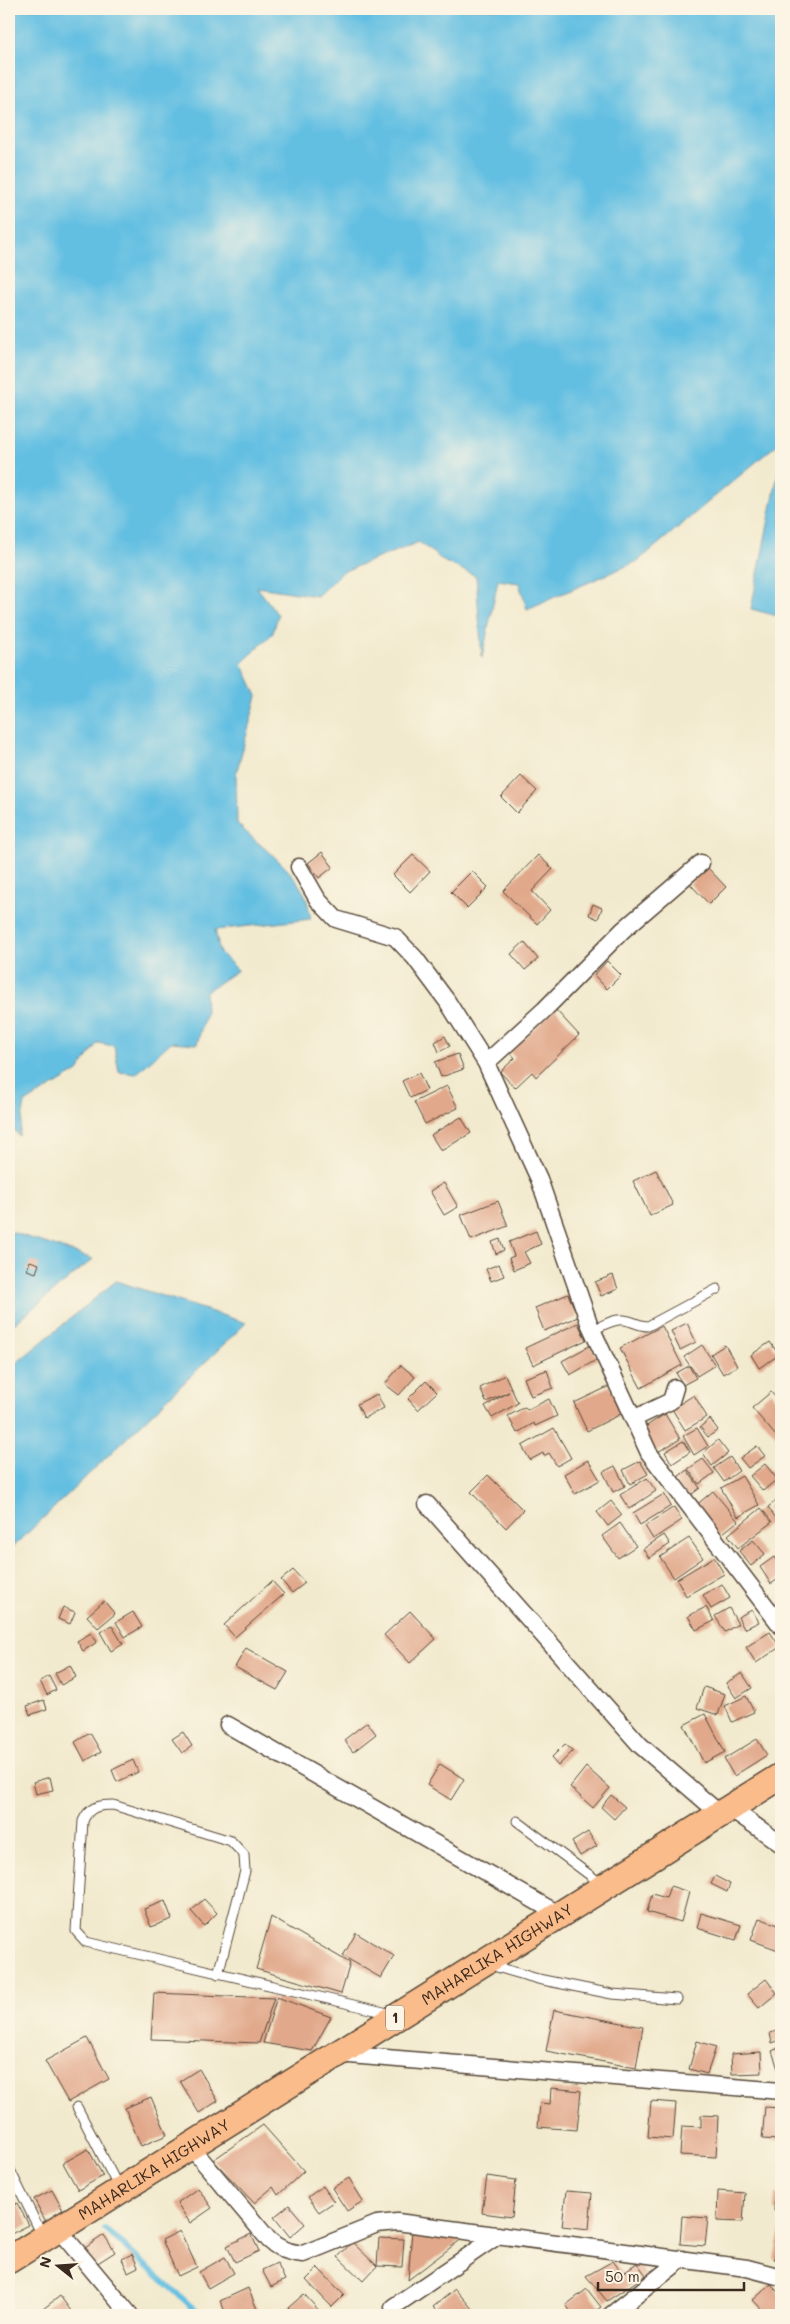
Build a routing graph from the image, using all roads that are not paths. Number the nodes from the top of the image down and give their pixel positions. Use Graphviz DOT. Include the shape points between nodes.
graph roads {
  1 [pos="701,863"];
  2 [pos="299,867"];
  3 [pos="486,1063"];
  4 [pos="717,1289"];
  5 [pos="593,1330"];
  6 [pos="675,1388"];
  7 [pos="633,1419"];
  8 [pos="427,1504"];
  9 [pos="781,1626"];
  10 [pos="228,1725"];
  11 [pos="781,1776"];
  12 [pos="725,1811"];
  13 [pos="517,1821"];
  14 [pos="781,1844"];
  15 [pos="605,1886"];
  16 [pos="560,1914"];
  17 [pos="482,1963"];
  18 [pos="218,1974"];
  19 [pos="677,1999"];
  20 [pos="399,2015"];
  21 [pos="338,2054"];
  22 [pos="781,2091"];
  23 [pos="77,2108"];
  24 [pos="190,2146"];
  25 [pos="9,2168"];
  26 [pos="121,2190"];
  27 [pos="52,2234"];
  28 [pos="499,2235"];
  29 [pos="682,2259"];
  30 [pos="9,2260"];
  31 [pos="781,2277"];
  32 [pos="393,2307"];
  33 [pos="130,2315"];
  34 [pos="611,2315"];
  1 -- 3 [label="street" via="623,930"];
  2 -- 3 [label="street" via="318,900 336,919 395,937 447,1001"];
  3 -- 5 [label="street" via="539,1179"];
  4 -- 5 [label="lane" via="648,1326 624,1320"];
  5 -- 7 [label="street"];
  6 -- 7 [label="street" via="671,1401"];
  7 -- 9 [label="street" via="650,1453"];
  8 -- 12 [label="street" via="640,1744"];
  10 -- 16 [label="street"];
  11 -- 12 [label="main road, MAHARLIKA HIGHWAY / 1"];
  12 -- 14 [label="street"];
  12 -- 15 [label="main road, MAHARLIKA HIGHWAY / 1"];
  13 -- 15 [label="lane"];
  15 -- 16 [label="main road, MAHARLIKA HIGHWAY / 1"];
  16 -- 17 [label="main road, MAHARLIKA HIGHWAY / 1"];
  17 -- 19 [label="lane" via="538,1979 612,1994"];
  17 -- 20 [label="main road, MAHARLIKA HIGHWAY / 1"];
  18 -- 18 [label="lane" via="95,1946 76,1931 83,1821 94,1806 113,1805 231,1841 244,1855 246,1871"];
  18 -- 20 [label="lane"];
  20 -- 21 [label="main road, MAHARLIKA HIGHWAY / 1"];
  21 -- 22 [label="street"];
  21 -- 24 [label="main road, MAHARLIKA HIGHWAY / 1"];
  23 -- 26 [label="lane"];
  24 -- 26 [label="main road, MAHARLIKA HIGHWAY / 1"];
  24 -- 28 [label="street" via="269,2240 290,2252 303,2254 389,2222"];
  25 -- 27 [label="lane"];
  26 -- 27 [label="main road, MAHARLIKA HIGHWAY / 1"];
  27 -- 30 [label="main road, MAHARLIKA HIGHWAY / 1"];
  27 -- 33 [label="street"];
  28 -- 29 [label="street"];
  28 -- 32 [label="street"];
  29 -- 31 [label="street" via="747,2268"];
  29 -- 34 [label="street"];
}
